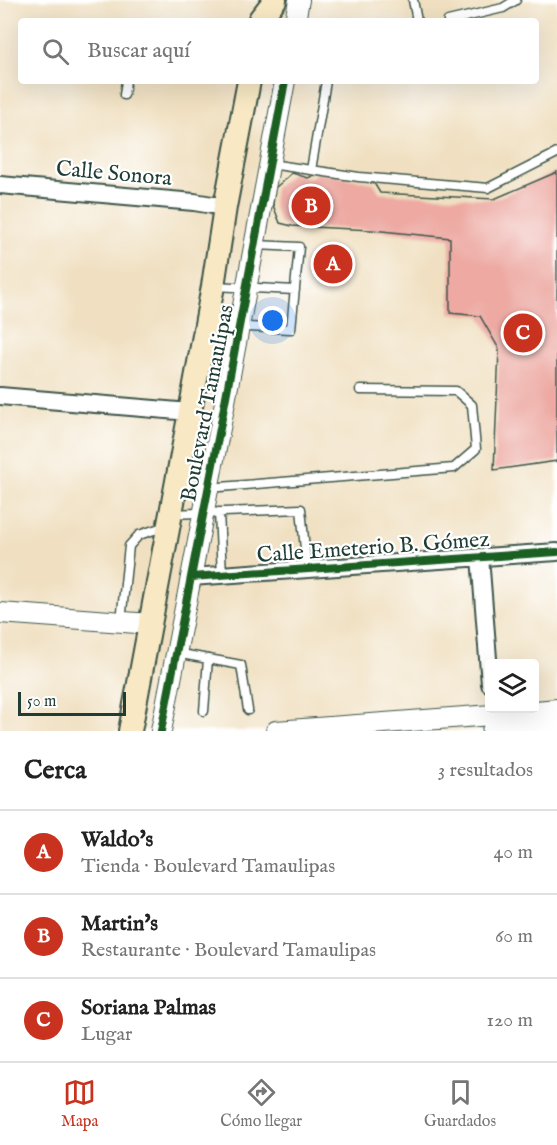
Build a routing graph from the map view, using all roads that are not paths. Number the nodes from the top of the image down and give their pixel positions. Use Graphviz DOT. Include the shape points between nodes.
graph roads {
  1 [pos="274,0"];
  2 [pos="299,0"];
  3 [pos="412,0"];
  4 [pos="516,0"];
  5 [pos="259,13"];
  6 [pos="296,18"];
  7 [pos="416,18"];
  8 [pos="461,18"];
  9 [pos="126,84"];
  10 [pos="248,84"];
  11 [pos="284,84"];
  12 [pos="325,84"];
  13 [pos="124,95"];
  14 [pos="557,153"];
  15 [pos="270,164"];
  16 [pos="310,170"];
  17 [pos="0,185"];
  18 [pos="225,207"];
  19 [pos="255,245"];
  20 [pos="213,286"];
  21 [pos="247,287"];
  22 [pos="295,290"];
  23 [pos="206,325"];
  24 [pos="239,327"];
  25 [pos="360,390"];
  26 [pos="0,396"];
  27 [pos="190,412"];
  28 [pos="176,487"];
  29 [pos="208,488"];
  30 [pos="211,513"];
  31 [pos="170,519"];
  32 [pos="557,552"];
  33 [pos="480,558"];
  34 [pos="307,569"];
  35 [pos="222,574"];
  36 [pos="191,577"];
  37 [pos="0,613"];
  38 [pos="121,622"];
  39 [pos="151,624"];
  40 [pos="176,653"];
  41 [pos="208,659"];
  42 [pos="487,659"];
  43 [pos="557,709"];
  44 [pos="248,710"];
  45 [pos="204,711"];
  46 [pos="492,721"];
  47 [pos="557,725"];
  48 [pos="528,730"];
  49 [pos="130,731"];
  50 [pos="161,731"];
  51 [pos="276,731"];
  1 -- 5 [label="main road"];
  2 -- 6 [label="street"];
  3 -- 7 [label="lane"];
  4 -- 8 [label="lane" via="503,8"];
  9 -- 13 [label="lane"];
  10 -- 18 [label="main road, Boulevard Tamaulipas"];
  11 -- 15 [label="street, Boulevard Tamaulipas"];
  12 -- 16 [label="lane"];
  14 -- 16 [label="lane" via="488,188"];
  15 -- 16 [label="lane"];
  15 -- 19 [label="street, Boulevard Tamaulipas"];
  17 -- 18 [label="street, Calle Sonora"];
  18 -- 20 [label="main road, Boulevard Tamaulipas"];
  19 -- 21 [label="street, Boulevard Tamaulipas"];
  19 -- 22 [label="lane" via="299,247"];
  20 -- 21 [label="lane"];
  20 -- 23 [label="main road, Boulevard Tamaulipas"];
  21 -- 22 [label="lane"];
  21 -- 24 [label="street, Boulevard Tamaulipas"];
  22 -- 24 [label="lane" via="291,330"];
  23 -- 24 [label="lane"];
  23 -- 27 [label="main road, Boulevard Tamaulipas"];
  24 -- 29 [label="street, Boulevard Tamaulipas"];
  25 -- 29 [label="lane" via="456,391 472,405 476,450 454,468"];
  26 -- 27 [label="street"];
  27 -- 28 [label="main road, Boulevard Tamaulipas"];
  28 -- 29 [label="lane"];
  28 -- 31 [label="main road, Boulevard Tamaulipas"];
  29 -- 30 [label="street, Boulevard Tamaulipas"];
  30 -- 31 [label="lane"];
  30 -- 34 [label="lane" via="302,509"];
  30 -- 35 [label="lane"];
  30 -- 36 [label="street, Boulevard Tamaulipas"];
  31 -- 38 [label="lane" via="139,535 129,546"];
  31 -- 39 [label="main road, Boulevard Tamaulipas"];
  32 -- 33 [label="street, Calle Emeterio B. Gómez"];
  33 -- 34 [label="street, Calle Emeterio B. Gómez"];
  33 -- 42 [label="street"];
  34 -- 35 [label="street, Calle Emeterio B. Gómez"];
  35 -- 36 [label="street, Calle Emeterio B. Gómez"];
  36 -- 40 [label="street, Boulevard Tamaulipas"];
  37 -- 38 [label="street"];
  38 -- 39 [label="street"];
  39 -- 49 [label="main road, Boulevard Tamaulipas"];
  40 -- 41 [label="lane"];
  40 -- 50 [label="street, Boulevard Tamaulipas"];
  41 -- 44 [label="lane" via="242,665"];
  41 -- 45 [label="lane"];
  43 -- 46 [label="street"];
  46 -- 48 [label="street"];
  46 -- 51 [label="street"];
  47 -- 48 [label="street"];
}
